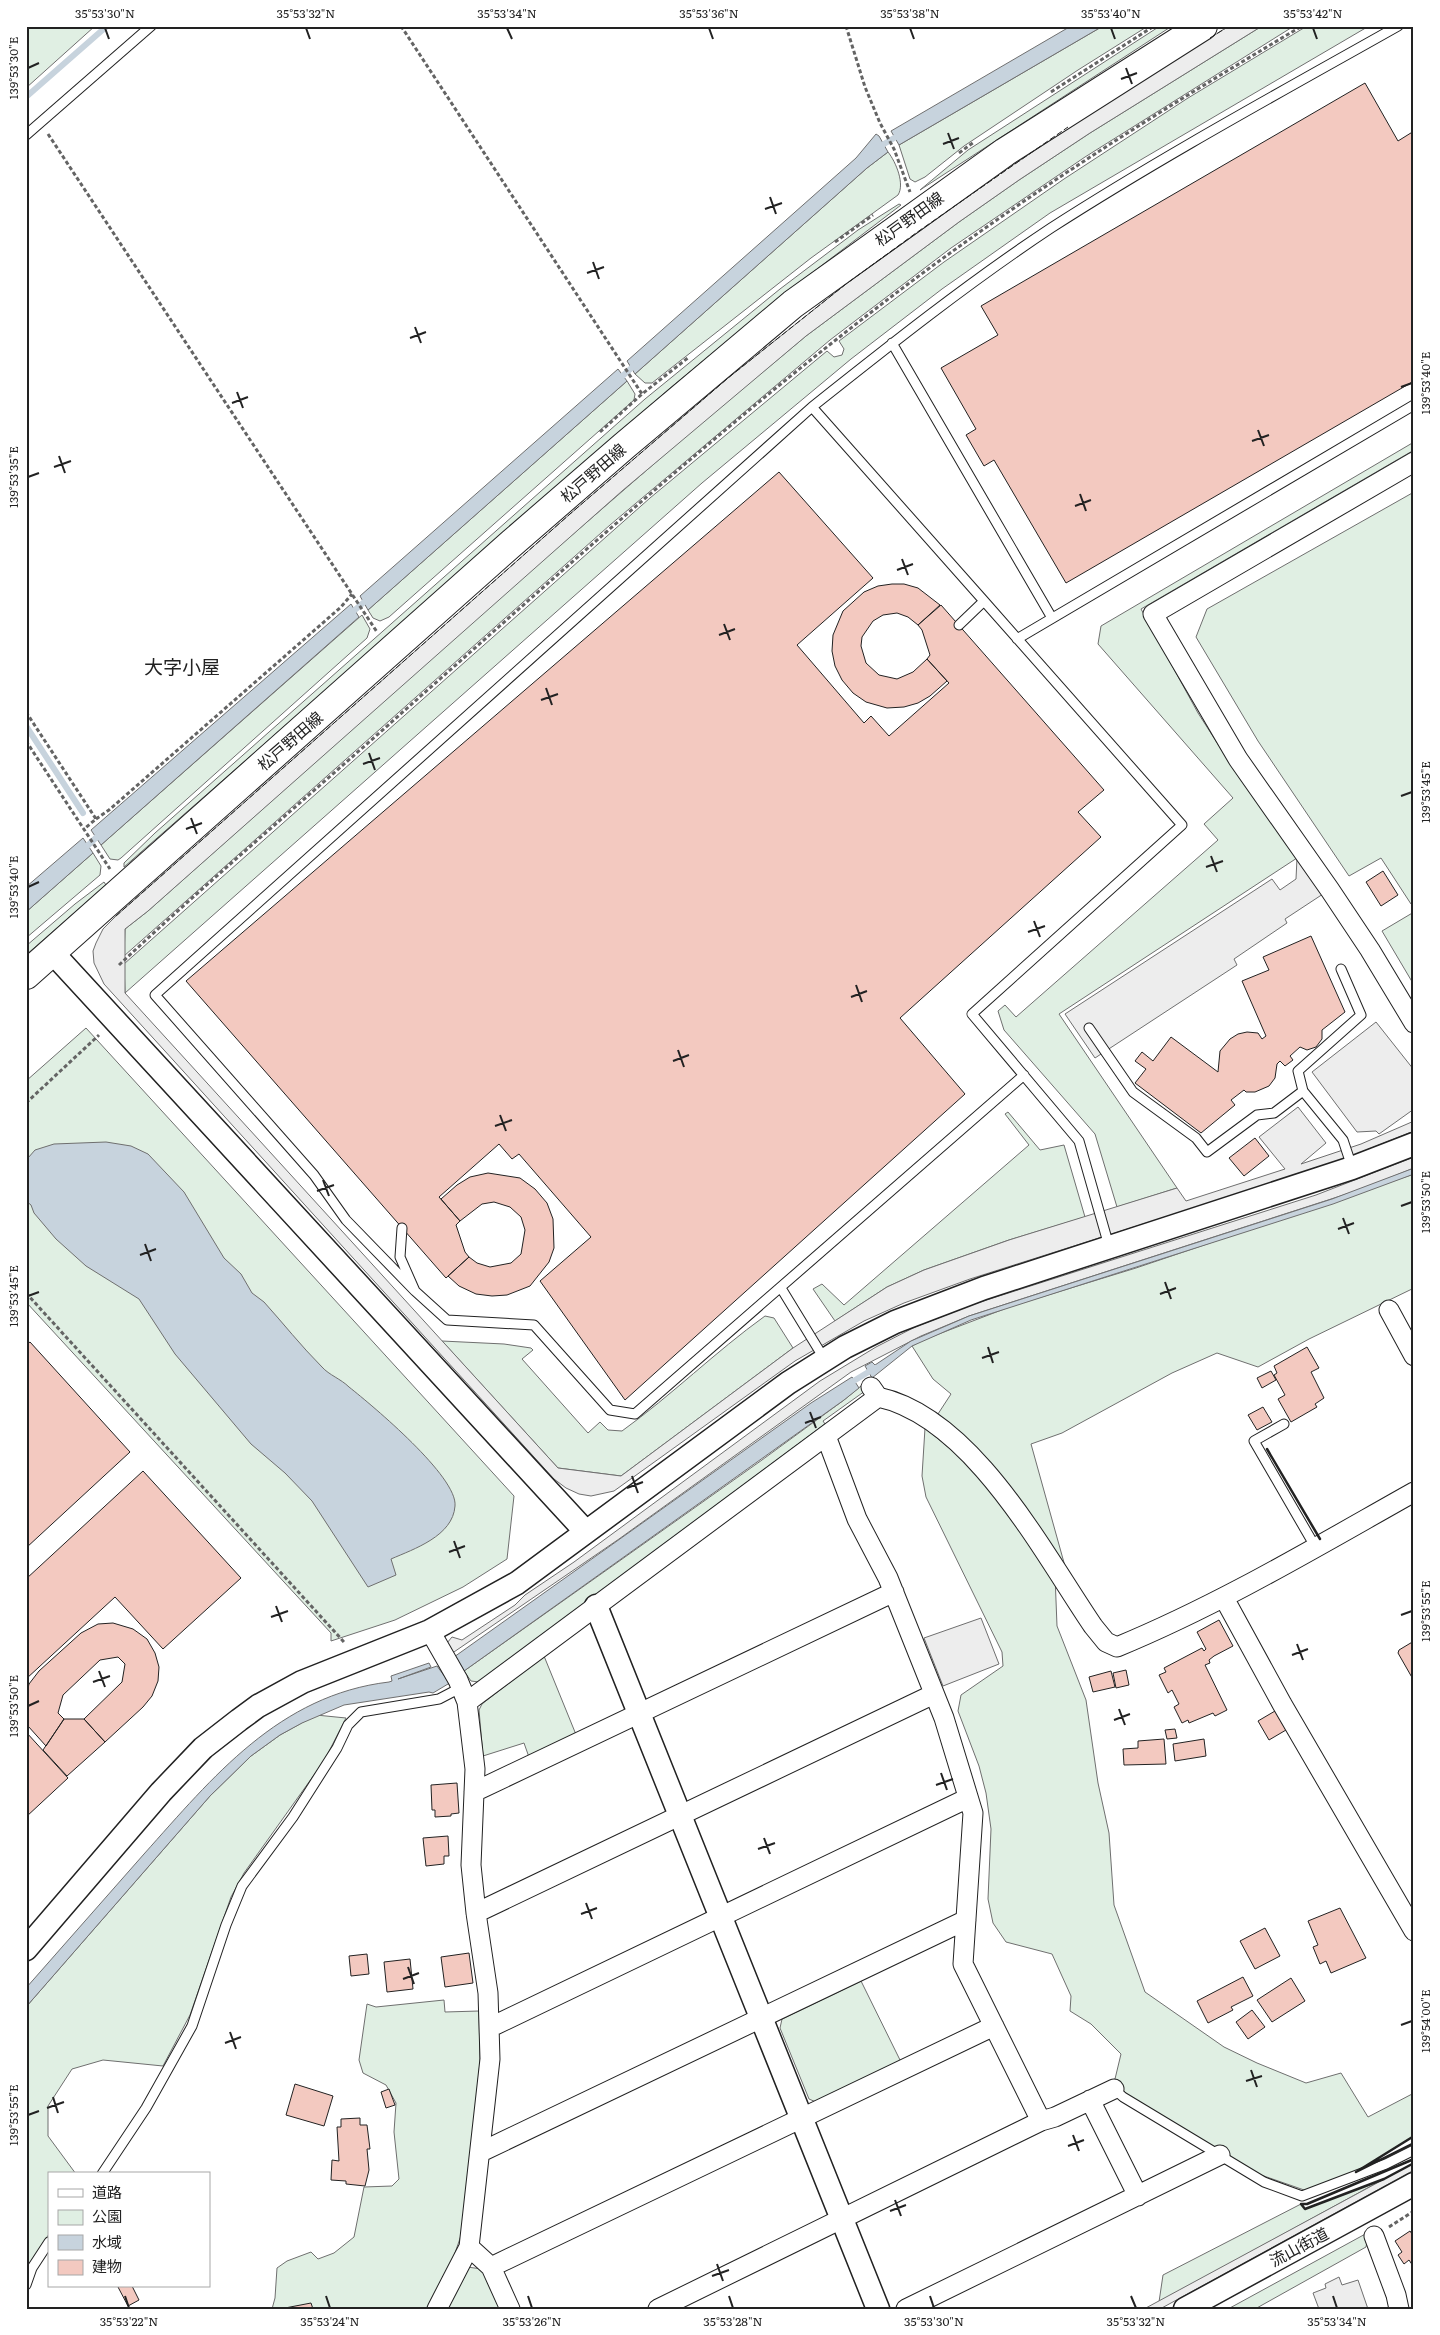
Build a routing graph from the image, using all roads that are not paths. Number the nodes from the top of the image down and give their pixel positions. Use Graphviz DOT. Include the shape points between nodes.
graph roads {
  1 [pos="151,26"];
  2 [pos="1204,26"];
  3 [pos="1398,26"];
  4 [pos="26,135"];
  5 [pos="892,343"];
  6 [pos="1414,405"];
  7 [pos="812,407"];
  8 [pos="1414,462"];
  9 [pos="984,601"];
  10 [pos="1052,618"];
  11 [pos="959,625"];
  12 [pos="1017,638"];
  13 [pos="52,952"];
  14 [pos="1341,969"];
  15 [pos="26,975"];
  16 [pos="1414,1023"];
  17 [pos="1089,1028"];
  18 [pos="1024,1075"];
  19 [pos="1303,1091"];
  20 [pos="1414,1144"];
  21 [pos="1352,1168"];
  22 [pos="402,1228"];
  23 [pos="1110,1249"];
  24 [pos="781,1288"];
  25 [pos="415,1291"];
  26 [pos="1390,1310"];
  27 [pos="1414,1356"];
  28 [pos="825,1360"];
  29 [pos="1284,1424"];
  30 [pos="826,1436"];
  31 [pos="1414,1492"];
  32 [pos="586,1532"];
  33 [pos="1316,1548"];
  34 [pos="894,1592"];
  35 [pos="1224,1598"];
  36 [pos="596,1606"];
  37 [pos="430,1632"];
  38 [pos="462,1690"];
  39 [pos="934,1694"];
  40 [pos="640,1714"];
  41 [pos="474,1792"];
  42 [pos="968,1798"];
  43 [pos="681,1816"];
  44 [pos="476,1913"];
  45 [pos="721,1916"];
  46 [pos="966,1920"];
  47 [pos="1414,1931"];
  48 [pos="26,1949"];
  49 [pos="761,2017"];
  50 [pos="994,2026"];
  51 [pos="491,2027"];
  52 [pos="1114,2089"];
  53 [pos="1090,2100"];
  54 [pos="802,2118"];
  55 [pos="1041,2122"];
  56 [pos="1414,2150"];
  57 [pos="481,2152"];
  58 [pos="1220,2155"];
  59 [pos="103,2172"];
  60 [pos="1414,2184"];
  61 [pos="1138,2196"];
  62 [pos="843,2219"];
  63 [pos="1374,2236"];
  64 [pos="48,2244"];
  65 [pos="469,2247"];
  66 [pos="491,2267"];
  67 [pos="26,2285"];
  68 [pos="437,2309"];
  69 [pos="510,2309"];
  70 [pos="658,2309"];
  71 [pos="878,2309"];
  72 [pos="906,2309"];
  73 [pos="1185,2309"];
  74 [pos="1399,2309"];
  1 -- 4 [label="lane"];
  2 -- 13 [label="main road, 松戸野田線" via="1005,152 793,304 624,446"];
  3 -- 5 [label="lane" via="1184,147 1051,229"];
  5 -- 7 [label="lane"];
  5 -- 10 [label="lane"];
  6 -- 10 [label="lane"];
  7 -- 9 [label="lane"];
  7 -- 25 [label="lane" via="155,995 314,1175 346,1220"];
  8 -- 16 [label="street" via="1153,614 1238,759 1330,890"];
  9 -- 11 [label="lane"];
  9 -- 12 [label="lane"];
  10 -- 12 [label="lane"];
  12 -- 18 [label="lane" via="1182,825 972,1014"];
  13 -- 15 [label="main road, 松戸野田線"];
  13 -- 32 [label="street"];
  14 -- 19 [label="lane" via="1361,1015 1298,1071"];
  17 -- 19 [label="lane" via="1133,1092 1196,1138 1207,1152 1257,1116 1274,1113"];
  18 -- 23 [label="lane" via="1079,1141"];
  18 -- 24 [label="lane"];
  19 -- 21 [label="lane" via="1343,1140"];
  20 -- 21 [label="street"];
  21 -- 23 [label="street"];
  22 -- 25 [label="lane" via="400,1257"];
  23 -- 28 [label="street" via="928,1308 876,1331"];
  24 -- 25 [label="lane" via="635,1414 610,1410 534,1325 448,1320"];
  24 -- 28 [label="lane"];
  26 -- 27 [label="street"];
  28 -- 32 [label="street" via="788,1383"];
  29 -- 33 [label="lane" via="1254,1441"];
  30 -- 34 [label="street" via="857,1519"];
  30 -- 35 [label="street" via="874,1392 930,1420 969,1453 996,1483 1106,1642 1117,1646"];
  30 -- 36 [label="street"];
  31 -- 33 [label="street"];
  32 -- 37 [label="street" via="517,1583"];
  33 -- 35 [label="street"];
  34 -- 39 [label="street"];
  34 -- 40 [label="street"];
  35 -- 47 [label="street"];
  36 -- 38 [label="street"];
  36 -- 40 [label="street"];
  37 -- 38 [label="street"];
  37 -- 48 [label="street" via="302,1682 258,1706 220,1734 161,1792"];
  38 -- 41 [label="street" via="475,1768"];
  38 -- 59 [label="lane" via="439,1699 361,1712 348,1725 293,1817 242,1886 192,2026 146,2108"];
  39 -- 42 [label="street"];
  39 -- 43 [label="street"];
  40 -- 41 [label="street"];
  40 -- 43 [label="street"];
  41 -- 44 [label="street" via="472,1866"];
  42 -- 45 [label="street"];
  42 -- 46 [label="street" via="973,1814"];
  43 -- 44 [label="street"];
  43 -- 45 [label="street"];
  44 -- 51 [label="street"];
  45 -- 49 [label="street"];
  45 -- 51 [label="street"];
  46 -- 49 [label="street"];
  46 -- 50 [label="street" via="963,1964"];
  49 -- 54 [label="street"];
  49 -- 57 [label="street"];
  50 -- 54 [label="street"];
  50 -- 55 [label="street"];
  51 -- 57 [label="street"];
  52 -- 53 [label="street"];
  52 -- 58 [label="lane"];
  53 -- 55 [label="street"];
  53 -- 61 [label="street"];
  54 -- 62 [label="street"];
  54 -- 66 [label="street"];
  55 -- 62 [label="street"];
  56 -- 58 [label="lane" via="1302,2196 1264,2182"];
  57 -- 65 [label="street"];
  58 -- 61 [label="street"];
  60 -- 73 [label="street, 流山街道"];
  61 -- 72 [label="street"];
  62 -- 70 [label="street"];
  62 -- 71 [label="street"];
  63 -- 74 [label="street"];
  64 -- 67 [label="lane" via="32,2268"];
  65 -- 66 [label="street"];
  65 -- 68 [label="street"];
  66 -- 69 [label="street"];
}
